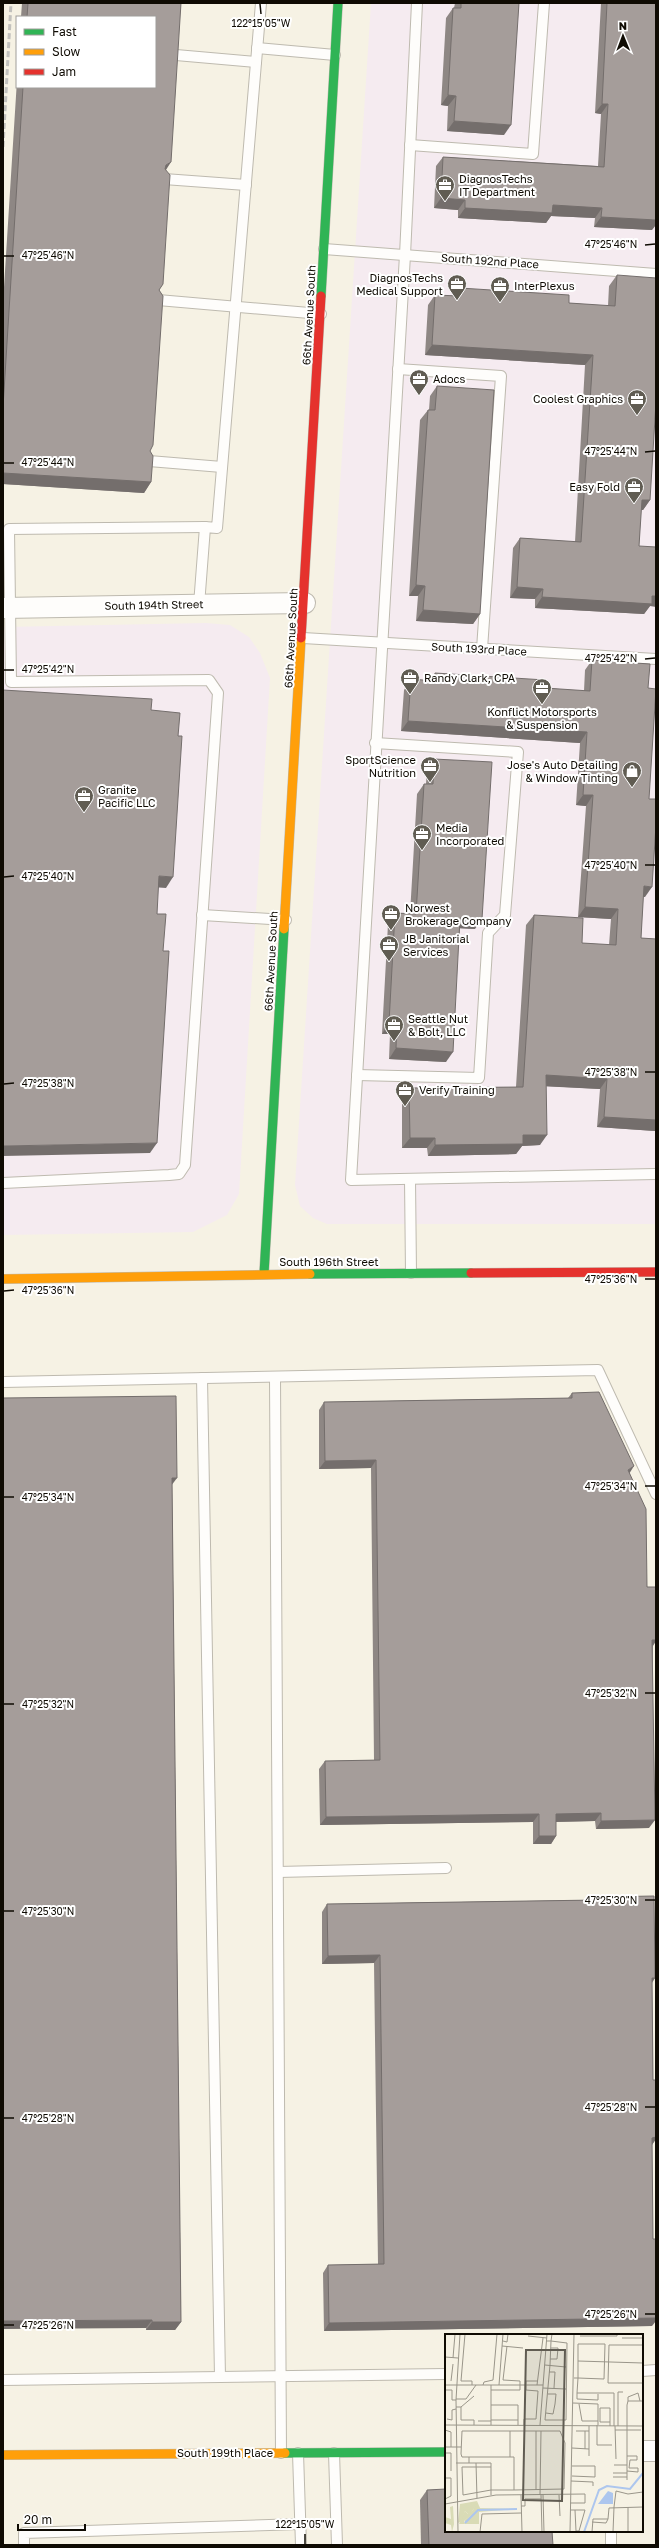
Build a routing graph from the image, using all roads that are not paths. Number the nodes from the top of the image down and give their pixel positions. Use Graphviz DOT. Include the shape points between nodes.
graph roads {
  1 [pos="261,3"];
  2 [pos="338,3"];
  3 [pos="417,3"];
  4 [pos="544,3"];
  5 [pos="257,48"];
  6 [pos="176,55"];
  7 [pos="335,55"];
  8 [pos="256,62"];
  9 [pos="410,145"];
  10 [pos="164,179"];
  11 [pos="246,186"];
  12 [pos="324,248"];
  13 [pos="405,255"];
  14 [pos="656,274"];
  15 [pos="158,300"];
  16 [pos="236,307"];
  17 [pos="321,314"];
  18 [pos="398,369"];
  19 [pos="149,461"];
  20 [pos="222,467"];
  21 [pos="205,527"];
  22 [pos="305,603"];
  23 [pos="199,605"];
  24 [pos="6,608"];
  25 [pos="303,638"];
  26 [pos="381,643"];
  27 [pos="482,649"];
  28 [pos="656,659"];
  29 [pos="375,743"];
  30 [pos="202,915"];
  31 [pos="286,920"];
  32 [pos="357,1075"];
  33 [pos="656,1174"];
  34 [pos="410,1179"];
  35 [pos="3,1183"];
  36 [pos="656,1272"];
  37 [pos="411,1273"];
  38 [pos="264,1274"];
  39 [pos="3,1279"];
  40 [pos="275,1377"];
  41 [pos="202,1378"];
  42 [pos="3,1382"];
  43 [pos="656,1494"];
  44 [pos="446,1868"];
  45 [pos="278,1872"];
  46 [pos="656,2370"];
  47 [pos="643,2371"];
  48 [pos="445,2374"];
  49 [pos="281,2376"];
  50 [pos="220,2377"];
  51 [pos="3,2380"];
  52 [pos="643,2451"];
  53 [pos="656,2451"];
  54 [pos="445,2452"];
  55 [pos="281,2453"];
  56 [pos="298,2453"];
  57 [pos="334,2453"];
  58 [pos="3,2455"];
  59 [pos="300,2524"];
  60 [pos="611,2532"];
  61 [pos="24,2545"];
  62 [pos="301,2545"];
  63 [pos="337,2545"];
  64 [pos="611,2545"];
  1 -- 5 [label="lane"];
  2 -- 7 [label="street, 66th Avenue South"];
  3 -- 9 [label="lane"];
  4 -- 9 [label="lane" via="533,154"];
  5 -- 7 [label="lane"];
  5 -- 8 [label="lane"];
  6 -- 8 [label="lane"];
  7 -- 12 [label="street, 66th Avenue South"];
  8 -- 11 [label="lane"];
  9 -- 13 [label="lane"];
  10 -- 11 [label="lane"];
  11 -- 16 [label="lane"];
  12 -- 13 [label="lane, South 192nd Place"];
  12 -- 17 [label="street, 66th Avenue South"];
  13 -- 14 [label="lane, South 192nd Place"];
  13 -- 18 [label="lane"];
  15 -- 16 [label="lane"];
  16 -- 17 [label="lane"];
  16 -- 20 [label="lane"];
  17 -- 22 [label="street, 66th Avenue South"];
  18 -- 26 [label="lane"];
  18 -- 27 [label="lane" via="501,376"];
  19 -- 20 [label="lane"];
  20 -- 21 [label="lane" via="217,528"];
  21 -- 23 [label="lane"];
  21 -- 24 [label="lane" via="9,529"];
  22 -- 23 [label="street, South 194th Street"];
  22 -- 25 [label="street, 66th Avenue South"];
  23 -- 24 [label="street, South 194th Street"];
  24 -- 30 [label="lane" via="11,682 209,680 218,693"];
  25 -- 26 [label="lane, South 193rd Place"];
  25 -- 31 [label="street, 66th Avenue South"];
  26 -- 27 [label="lane, South 193rd Place"];
  26 -- 29 [label="lane"];
  27 -- 28 [label="lane, South 193rd Place"];
  29 -- 32 [label="lane"];
  29 -- 32 [label="lane" via="518,752 505,915 488,933 479,1078"];
  30 -- 31 [label="lane"];
  30 -- 35 [label="lane" via="185,1165 180,1174"];
  31 -- 38 [label="street, 66th Avenue South"];
  32 -- 34 [label="lane" via="351,1180"];
  33 -- 34 [label="lane"];
  34 -- 37 [label="lane"];
  36 -- 37 [label="street, South 196th Street"];
  37 -- 38 [label="street, South 196th Street"];
  38 -- 39 [label="street, South 196th Street"];
  40 -- 41 [label="lane"];
  40 -- 43 [label="lane" via="598,1370"];
  40 -- 45 [label="lane"];
  41 -- 42 [label="lane"];
  41 -- 50 [label="lane"];
  44 -- 45 [label="lane"];
  45 -- 49 [label="lane"];
  46 -- 47 [label="lane"];
  48 -- 49 [label="lane"];
  49 -- 50 [label="lane"];
  49 -- 55 [label="lane"];
  50 -- 51 [label="lane"];
  52 -- 53 [label="street"];
  54 -- 57 [label="street, South 199th Place"];
  55 -- 56 [label="street, South 199th Place"];
  55 -- 58 [label="street, South 199th Place"];
  56 -- 57 [label="street, South 199th Place"];
  56 -- 59 [label="lane"];
  57 -- 63 [label="lane"];
  59 -- 61 [label="lane" via="24,2533"];
  59 -- 62 [label="lane"];
  60 -- 64 [label="lane"];
}
